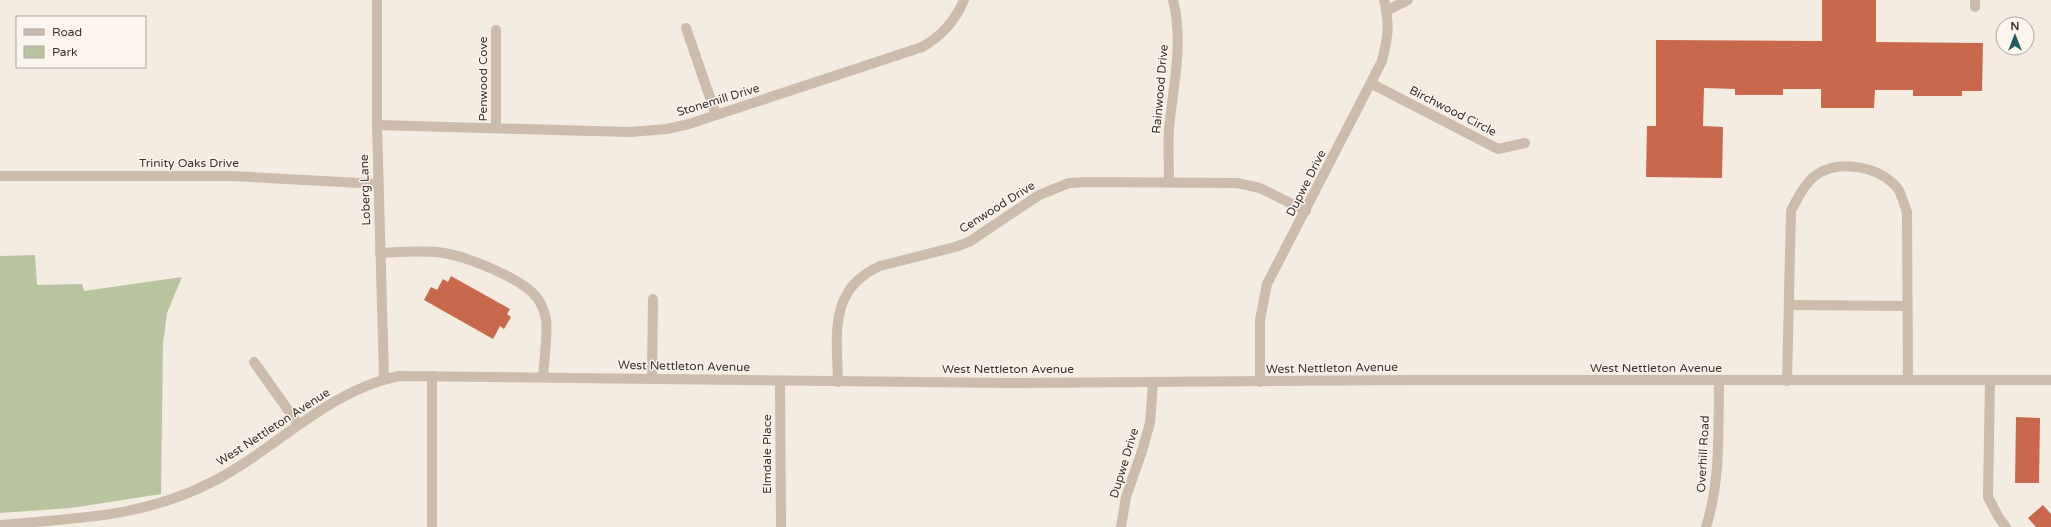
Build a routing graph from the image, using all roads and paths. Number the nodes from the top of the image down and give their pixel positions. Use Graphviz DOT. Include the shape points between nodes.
graph roads {
  1 [pos="377,0"];
  2 [pos="964,0"];
  3 [pos="1173,0"];
  4 [pos="1384,0"];
  5 [pos="1408,0"];
  6 [pos="1386,11"];
  7 [pos="686,28"];
  8 [pos="496,30"];
  9 [pos="1372,84"];
  10 [pos="716,115"];
  11 [pos="377,125"];
  12 [pos="496,128"];
  13 [pos="1525,143"];
  14 [pos="0,176"];
  15 [pos="1169,182"];
  16 [pos="378,184"];
  17 [pos="1306,211"];
  18 [pos="380,252"];
  19 [pos="653,299"];
  20 [pos="1789,305"];
  21 [pos="1906,306"];
  22 [pos="254,362"];
  23 [pos="432,376"];
  24 [pos="543,377"];
  25 [pos="652,378"];
  26 [pos="384,379"];
  27 [pos="1908,380"];
  28 [pos="1990,380"];
  29 [pos="2051,380"];
  30 [pos="780,381"];
  31 [pos="1719,381"];
  32 [pos="1787,381"];
  33 [pos="838,382"];
  34 [pos="1152,382"];
  35 [pos="1260,382"];
  36 [pos="298,424"];
  37 [pos="1,525"];
  38 [pos="432,527"];
  39 [pos="781,527"];
  40 [pos="1121,527"];
  41 [pos="1706,527"];
  42 [pos="2006,527"];
  1 -- 11 [label="street, Loberg Lane"];
  2 -- 10 [label="street, Stonemill Drive" via="946,30 922,47"];
  3 -- 15 [label="street, Rainwood Drive" via="1178,24 1178,49 1169,131"];
  4 -- 6 [label="street, Dupwe Drive"];
  5 -- 6 [label="street"];
  6 -- 9 [label="street, Dupwe Drive" via="1386,48"];
  7 -- 10 [label="street"];
  8 -- 12 [label="street, Penwood Cove"];
  9 -- 13 [label="street, Birchwood Circle" via="1498,149"];
  9 -- 17 [label="street, Dupwe Drive"];
  10 -- 12 [label="street, Stonemill Drive" via="667,129 630,132"];
  11 -- 12 [label="street, Stonemill Drive"];
  11 -- 16 [label="street, Loberg Lane"];
  14 -- 16 [label="street, Trinity Oaks Drive" via="231,176"];
  15 -- 17 [label="street, Cenwood Drive" via="1238,182 1260,188"];
  15 -- 33 [label="street, Cenwood Drive" via="1069,184 1040,195 969,242 870,270 856,280 840,309 837,322"];
  16 -- 18 [label="street, Loberg Lane"];
  17 -- 35 [label="street, Dupwe Drive" via="1267,284 1260,320"];
  18 -- 24 [label="street" via="443,253 464,258 494,270 522,286 538,300 546,319"];
  18 -- 26 [label="street, Loberg Lane"];
  19 -- 25 [label="street"];
  20 -- 21 [label="street"];
  20 -- 21 [label="street" via="1791,211 1801,193 1816,176 1838,166 1862,168 1882,176 1898,189 1907,212"];
  20 -- 32 [label="street"];
  21 -- 27 [label="street"];
  22 -- 36 [label="street"];
  23 -- 24 [label="street, West Nettleton Avenue"];
  23 -- 26 [label="street, West Nettleton Avenue" via="399,376"];
  23 -- 38 [label="street"];
  24 -- 25 [label="street, West Nettleton Avenue"];
  25 -- 30 [label="street, West Nettleton Avenue"];
  26 -- 36 [label="street, West Nettleton Avenue" via="360,388"];
  27 -- 28 [label="street, West Nettleton Avenue"];
  27 -- 32 [label="street, West Nettleton Avenue"];
  28 -- 29 [label="street, West Nettleton Avenue"];
  28 -- 42 [label="street" via="1988,497"];
  30 -- 33 [label="street, West Nettleton Avenue"];
  30 -- 39 [label="street, Elmdale Place"];
  31 -- 32 [label="street, West Nettleton Avenue"];
  31 -- 35 [label="street, West Nettleton Avenue"];
  31 -- 41 [label="street, Overhill Road" via="1717,480"];
  33 -- 34 [label="street, West Nettleton Avenue"];
  34 -- 35 [label="street, West Nettleton Avenue"];
  34 -- 40 [label="street, Dupwe Drive" via="1150,423 1126,497"];
  36 -- 37 [label="street, West Nettleton Avenue" via="211,482 162,504 117,514"];
}
